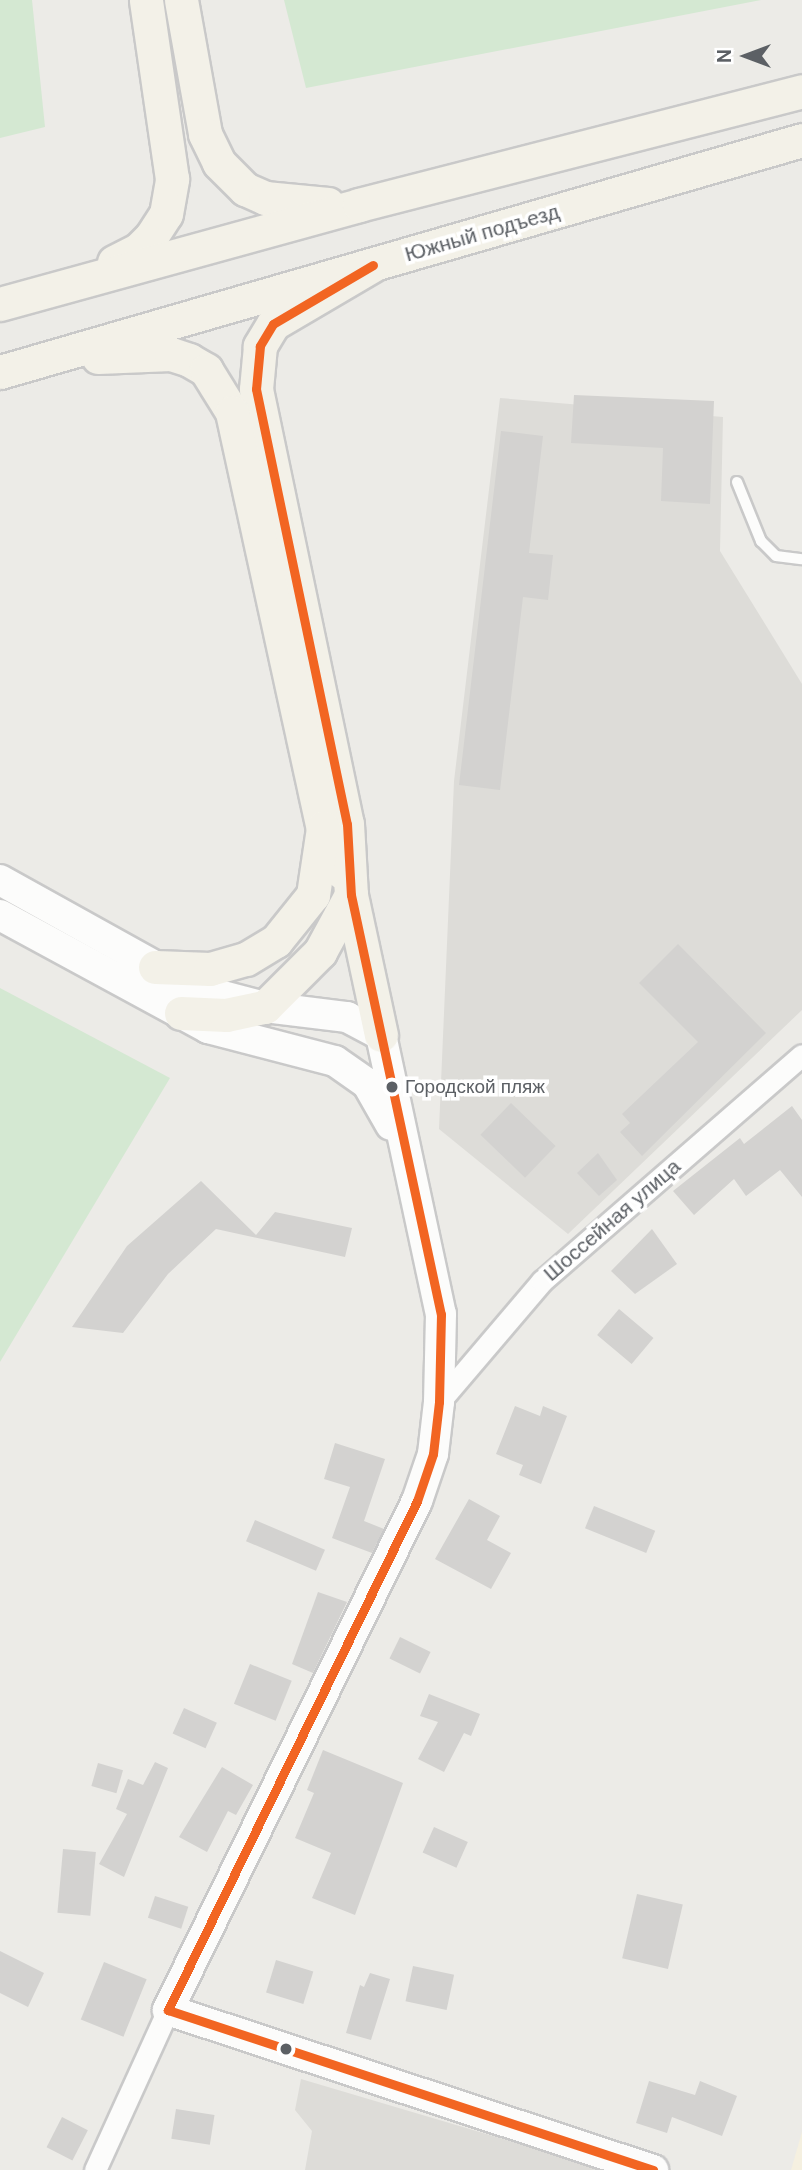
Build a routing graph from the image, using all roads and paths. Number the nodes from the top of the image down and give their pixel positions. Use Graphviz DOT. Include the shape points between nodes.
graph roads {
  1 [pos="146,0"];
  2 [pos="181,0"];
  3 [pos="802,91"];
  4 [pos="802,140"];
  5 [pos="359,205"];
  6 [pos="373,265"];
  7 [pos="15,300"];
  8 [pos="46,358"];
  9 [pos="0,372"];
  10 [pos="737,482"];
  11 [pos="802,559"];
  12 [pos="323,828"];
  13 [pos="0,880"];
  14 [pos="351,895"];
  15 [pos="0,915"];
  16 [pos="155,967"];
  17 [pos="265,1007"];
  18 [pos="181,1013"];
  19 [pos="381,1035"];
  20 [pos="802,1055"];
  21 [pos="405,1150"];
  22 [pos="439,1402"];
  23 [pos="168,2010"];
  24 [pos="95,2170"];
  25 [pos="653,2170"];
  1 -- 7 [label="main road" via="169,143 172,179 166,214 138,250"];
  2 -- 5 [label="main road" via="205,134 219,163 245,189 265,198"];
  3 -- 5 [label="main road"];
  4 -- 6 [label="main road, Южный подъезд"];
  5 -- 7 [label="main road"];
  6 -- 8 [label="main road, Южный подъезд"];
  6 -- 14 [label="main road" via="273,324 256,364 256,389 347,824"];
  8 -- 9 [label="main road, Южный подъезд"];
  8 -- 12 [label="main road" via="171,354 206,370 219,388 232,412"];
  10 -- 11 [label="lane" via="761,541 776,556"];
  12 -- 14 [label="main road"];
  12 -- 16 [label="main road" via="313,895 276,941 246,959 210,969"];
  13 -- 16 [label="main road"];
  14 -- 17 [label="main road" via="320,952"];
  14 -- 19 [label="main road"];
  15 -- 18 [label="main road"];
  16 -- 17 [label="main road" via="196,989"];
  17 -- 18 [label="main road" via="226,1015"];
  17 -- 19 [label="main road" via="347,1017"];
  18 -- 21 [label="main road" via="242,1039 335,1060 367,1083"];
  19 -- 21 [label="main road"];
  20 -- 22 [label="street, Шоссейная улица" via="542,1281"];
  21 -- 22 [label="main road" via="441,1314"];
  22 -- 23 [label="main road" via="433,1454 417,1501"];
  23 -- 24 [label="street"];
  23 -- 25 [label="main road"];
}
